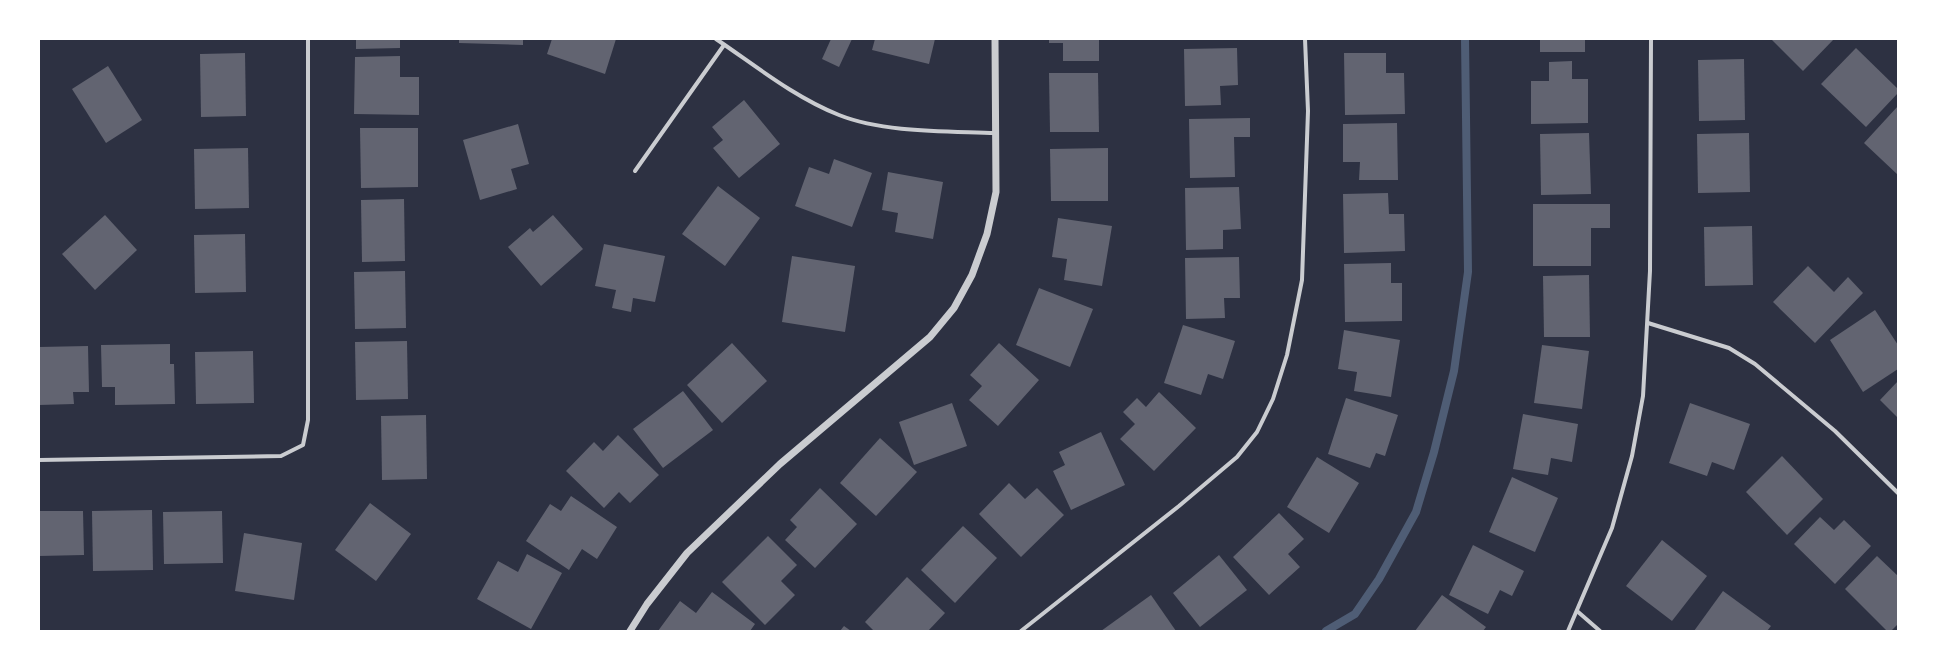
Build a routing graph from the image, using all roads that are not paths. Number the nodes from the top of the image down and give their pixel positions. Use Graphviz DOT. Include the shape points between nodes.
graph roads {
  1 [pos="308,39"];
  2 [pos="716,39"];
  3 [pos="994,39"];
  4 [pos="1306,39"];
  5 [pos="1651,39"];
  6 [pos="724,45"];
  7 [pos="995,133"];
  8 [pos="635,171"];
  9 [pos="1648,323"];
  10 [pos="39,460"];
  11 [pos="1898,493"];
  12 [pos="1577,611"];
  13 [pos="630,631"];
  14 [pos="1021,631"];
  15 [pos="1568,631"];
  16 [pos="1600,631"];
  1 -- 10 [label="street" via="308,420 303,445 281,456"];
  2 -- 6 [label="street"];
  3 -- 7 [label="street"];
  4 -- 14 [label="street" via="1308,111 1302,280 1287,355 1273,399 1257,432 1237,456 1179,506"];
  5 -- 9 [label="street"];
  6 -- 7 [label="street" via="794,93 839,115 863,123 911,129"];
  6 -- 8 [label="street"];
  7 -- 13 [label="street" via="996,192 987,234 972,275 954,308 930,337 780,464 687,553 647,604"];
  9 -- 11 [label="street" via="1729,348 1755,364 1835,431"];
  9 -- 12 [label="street" via="1643,396 1632,456 1612,528"];
  12 -- 15 [label="street"];
  12 -- 16 [label="street"];
}
